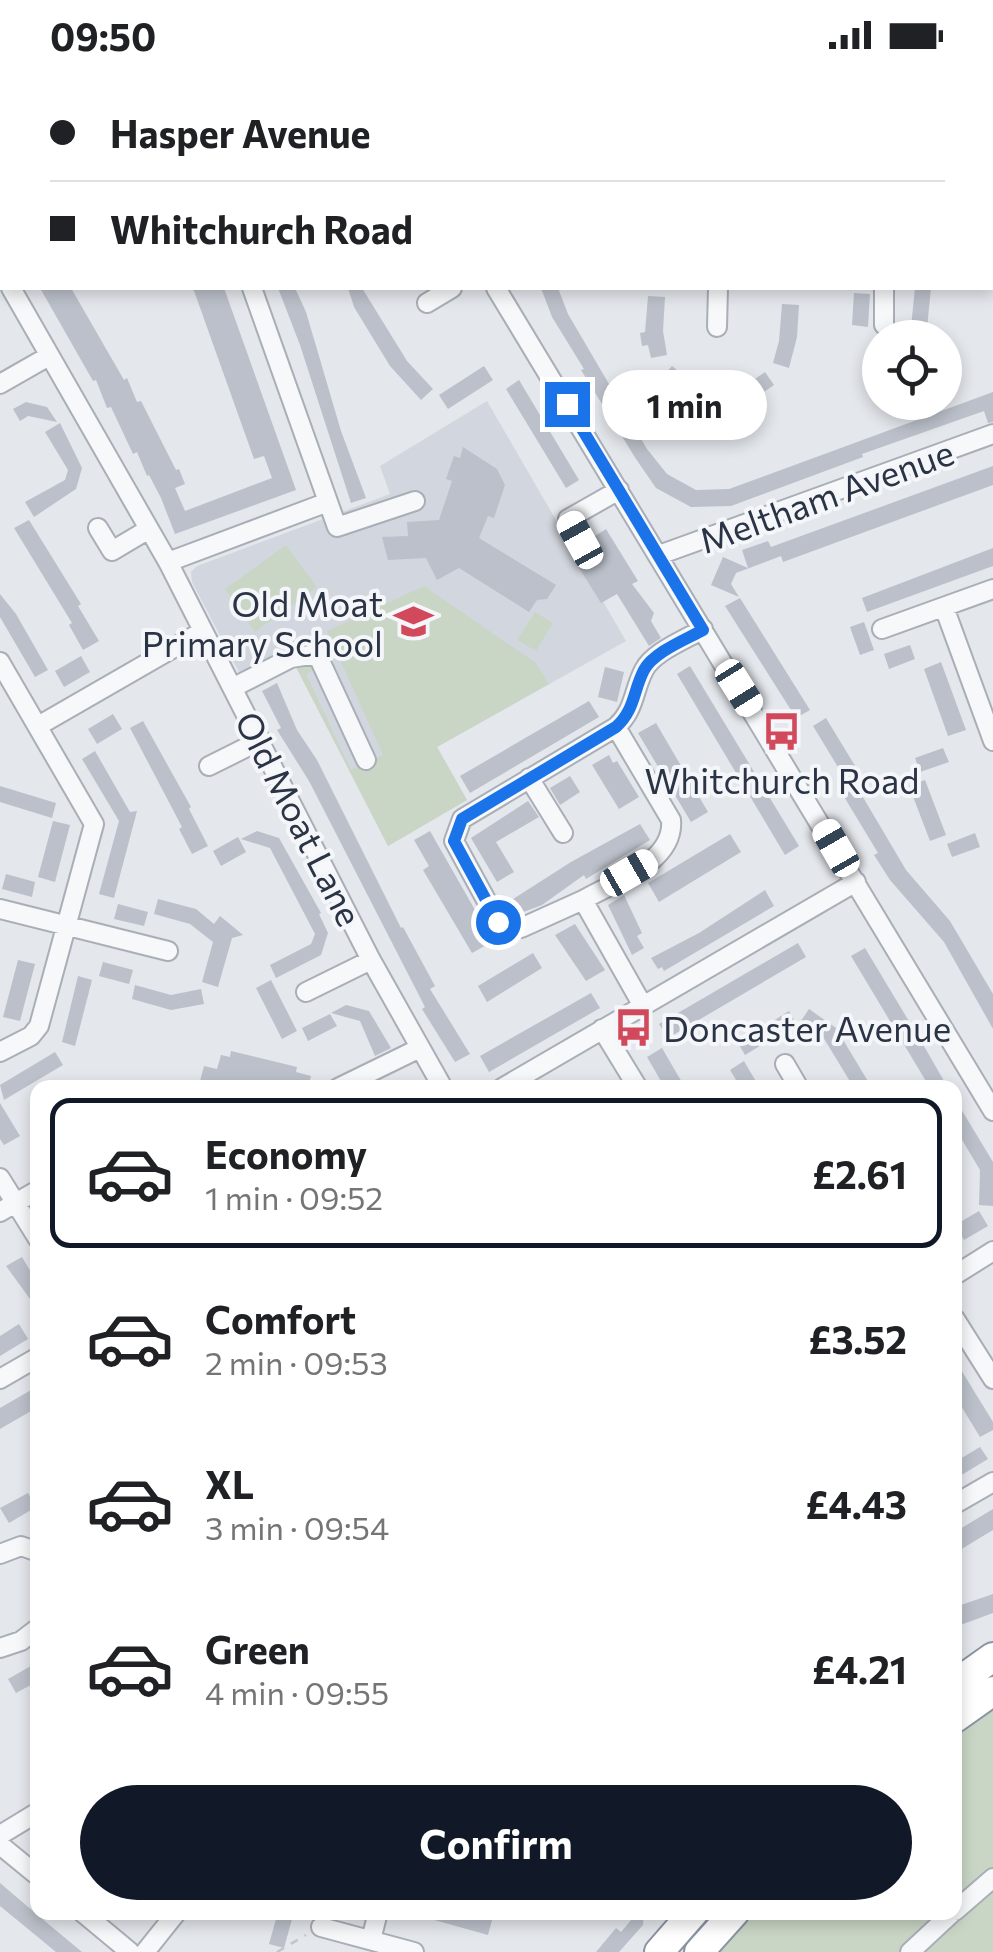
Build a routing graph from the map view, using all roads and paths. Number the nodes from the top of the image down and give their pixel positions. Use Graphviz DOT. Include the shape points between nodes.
graph roads {
  1 [pos="11,290"];
  2 [pos="253,290"];
  3 [pos="449,290"];
  4 [pos="497,290"];
  5 [pos="718,290"];
  6 [pos="884,290"];
  7 [pos="427,304"];
  8 [pos="884,320"];
  9 [pos="718,327"];
  10 [pos="49,356"];
  11 [pos="0,384"];
  12 [pos="993,434"];
  13 [pos="619,490"];
  14 [pos="328,502"];
  15 [pos="416,502"];
  16 [pos="98,528"];
  17 [pos="149,529"];
  18 [pos="580,540"];
  19 [pos="659,555"];
  20 [pos="168,562"];
  21 [pos="993,590"];
  22 [pos="944,607"];
  23 [pos="882,629"];
  24 [pos="703,630"];
  25 [pos="204,631"];
  26 [pos="0,662"];
  27 [pos="234,687"];
  28 [pos="38,726"];
  29 [pos="616,727"];
  30 [pos="261,740"];
  31 [pos="993,740"];
  32 [pos="366,760"];
  33 [pos="209,766"];
  34 [pos="529,778"];
  35 [pos="563,833"];
  36 [pos="856,882"];
  37 [pos="583,900"];
  38 [pos="0,909"];
  39 [pos="66,928"];
  40 [pos="168,951"];
  41 [pos="370,960"];
  42 [pos="306,992"];
  43 [pos="642,1006"];
  44 [pos="602,1029"];
  45 [pos="420,1048"];
  46 [pos="0,1052"];
  47 [pos="785,1064"];
  48 [pos="354,1080"];
  49 [pos="438,1080"];
  50 [pos="516,1080"];
  51 [pos="633,1080"];
  52 [pos="794,1080"];
  53 [pos="993,1111"];
  54 [pos="0,1178"];
  55 [pos="30,1195"];
  56 [pos="8,1207"];
  57 [pos="30,1230"];
  58 [pos="993,1251"];
  59 [pos="962,1271"];
  60 [pos="962,1330"];
  61 [pos="30,1362"];
  62 [pos="0,1380"];
  63 [pos="993,1380"];
  64 [pos="993,1482"];
  65 [pos="962,1500"];
  66 [pos="30,1549"];
  67 [pos="0,1554"];
  68 [pos="30,1634"];
  69 [pos="0,1648"];
  70 [pos="993,1656"];
  71 [pos="962,1679"];
  72 [pos="993,1691"];
  73 [pos="962,1713"];
  74 [pos="30,1817"];
  75 [pos="0,1835"];
  76 [pos="0,1845"];
  77 [pos="30,1869"];
  78 [pos="993,1878"];
  79 [pos="962,1905"];
  80 [pos="92,1920"];
  81 [pos="171,1920"];
  82 [pos="376,1920"];
  83 [pos="682,1920"];
  84 [pos="728,1920"];
  85 [pos="945,1920"];
  86 [pos="321,1926"];
  87 [pos="371,1940"];
  88 [pos="130,1952"];
  89 [pos="145,1952"];
  90 [pos="277,1952"];
  91 [pos="414,1952"];
  92 [pos="660,1952"];
  93 [pos="699,1952"];
  94 [pos="910,1952"];
  1 -- 10 [label="street, Old Moat Lane"];
  2 -- 14 [label="street"];
  3 -- 7 [label="street"];
  4 -- 13 [label="street"];
  5 -- 9 [label="street"];
  6 -- 8 [label="street"];
  10 -- 11 [label="street"];
  10 -- 17 [label="street, Old Moat Lane"];
  12 -- 19 [label="street, Meltham Avenue"];
  13 -- 18 [label="street" via="568,518"];
  13 -- 19 [label="street"];
  14 -- 15 [label="street" via="337,527"];
  14 -- 20 [label="street"];
  16 -- 17 [label="street" via="112,551"];
  17 -- 20 [label="street, Old Moat Lane"];
  19 -- 24 [label="street"];
  20 -- 25 [label="street, Old Moat Lane"];
  21 -- 22 [label="street"];
  22 -- 23 [label="street"];
  22 -- 31 [label="street"];
  24 -- 29 [label="street" via="650,662 634,704"];
  24 -- 36 [label="street"];
  25 -- 27 [label="street, Old Moat Lane"];
  25 -- 28 [label="street"];
  26 -- 28 [label="street"];
  27 -- 30 [label="street, Old Moat Lane"];
  27 -- 32 [label="street" via="291,658 317,654"];
  28 -- 39 [label="street" via="94,824"];
  29 -- 34 [label="street"];
  29 -- 37 [label="street" via="672,832 664,850"];
  30 -- 33 [label="street, Old Moat Lane"];
  30 -- 41 [label="street, Old Moat Lane"];
  34 -- 35 [label="street"];
  34 -- 37 [label="street" via="462,819 454,841 498,922 521,928"];
  36 -- 43 [label="street"];
  36 -- 53 [label="street"];
  37 -- 43 [label="street"];
  38 -- 39 [label="street"];
  39 -- 40 [label="street"];
  39 -- 46 [label="street" via="39,1026"];
  41 -- 42 [label="street"];
  41 -- 45 [label="street, Old Moat Lane"];
  43 -- 44 [label="street"];
  44 -- 50 [label="street"];
  44 -- 51 [label="street"];
  45 -- 48 [label="street"];
  45 -- 49 [label="street, Old Moat Lane"];
  47 -- 52 [label="street"];
  54 -- 56 [label="street"];
  55 -- 56 [label="street"];
  56 -- 57 [label="street"];
  58 -- 59 [label="street"];
  60 -- 63 [label="street"];
  61 -- 62 [label="street"];
  64 -- 65 [label="street"];
  66 -- 67 [label="street"];
  68 -- 69 [label="street"];
  70 -- 71 [label="highway"];
  72 -- 73 [label="highway"];
  74 -- 75 [label="street"];
  76 -- 77 [label="street"];
  78 -- 79 [label="street"];
  80 -- 88 [label="street"];
  81 -- 89 [label="street"];
  82 -- 87 [label="street"];
  83 -- 92 [label="highway"];
  84 -- 93 [label="highway"];
  85 -- 94 [label="street"];
  86 -- 87 [label="street"];
  86 -- 90 [label="path"];
  87 -- 91 [label="street"];
}
